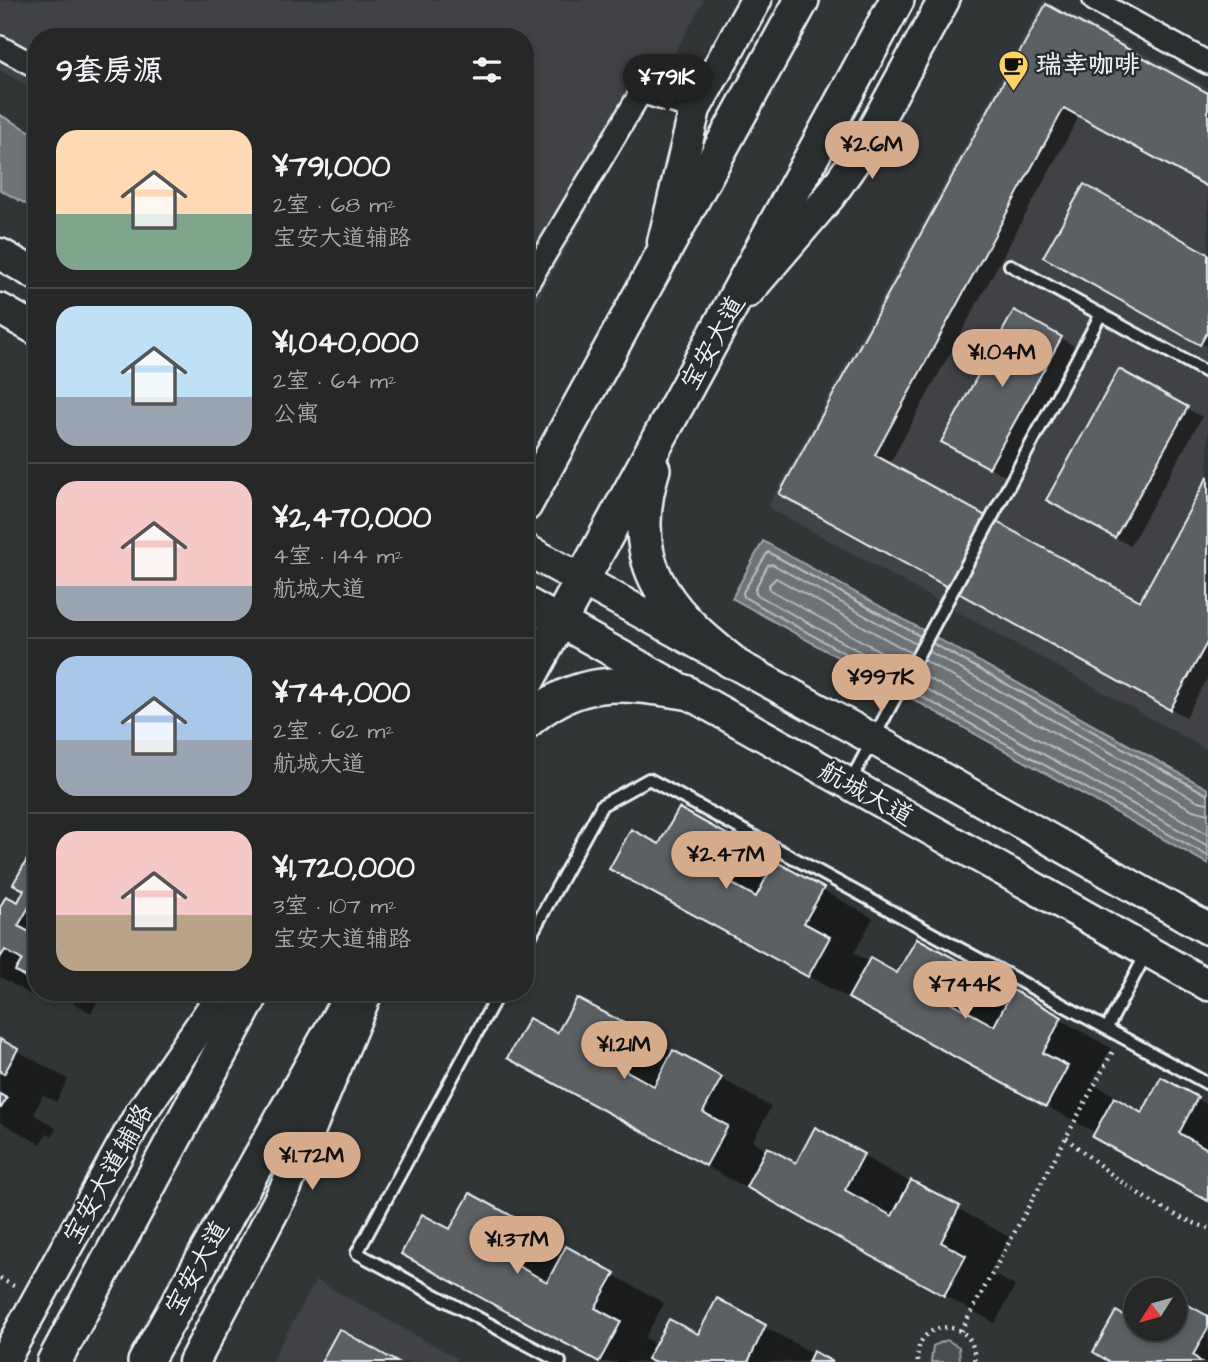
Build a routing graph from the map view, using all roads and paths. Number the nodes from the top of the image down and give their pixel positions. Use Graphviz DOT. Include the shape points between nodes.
graph roads {
  1 [pos="756,0"];
  2 [pos="802,0"];
  3 [pos="897,0"];
  4 [pos="944,0"];
  5 [pos="1094,0"];
  6 [pos="0,47"];
  7 [pos="28,62"];
  8 [pos="1208,62"];
  9 [pos="695,109"];
  10 [pos="0,254"];
  11 [pos="658,260"];
  12 [pos="1010,265"];
  13 [pos="28,270"];
  14 [pos="534,273"];
  15 [pos="0,309"];
  16 [pos="729,313"];
  17 [pos="1101,314"];
  18 [pos="28,325"];
  19 [pos="1208,373"];
  20 [pos="589,390"];
  21 [pos="664,432"];
  22 [pos="534,445"];
  23 [pos="534,489"];
  24 [pos="534,554"];
  25 [pos="583,582"];
  26 [pos="534,607"];
  27 [pos="560,621"];
  28 [pos="731,661"];
  29 [pos="534,669"];
  30 [pos="685,692"];
  31 [pos="534,716"];
  32 [pos="873,739"];
  33 [pos="848,784"];
  34 [pos="1208,929"];
  35 [pos="534,930"];
  36 [pos="1147,951"];
  37 [pos="1208,985"];
  38 [pos="217,1001"];
  39 [pos="248,1001"];
  40 [pos="348,1001"];
  41 [pos="363,1001"];
  42 [pos="494,1001"];
  43 [pos="1107,1028"];
  44 [pos="1121,1036"];
  45 [pos="1208,1084"];
  46 [pos="1066,1138"];
  47 [pos="1208,1228"];
  48 [pos="0,1278"];
  49 [pos="19,1289"];
  50 [pos="961,1331"];
  51 [pos="3,1362"];
  52 [pos="54,1362"];
  53 [pos="145,1362"];
  54 [pos="194,1362"];
  55 [pos="560,1362"];
  56 [pos="918,1362"];
  57 [pos="974,1362"];
  1 -- 9 [label="main road"];
  2 -- 11 [label="main road"];
  3 -- 16 [label="main road, 宝安大道"];
  4 -- 16 [label="main road" via="838,186"];
  5 -- 8 [label="street"];
  6 -- 7 [label="street"];
  9 -- 11 [label="main road"];
  9 -- 14 [label="street" via="641,92"];
  10 -- 13 [label="main road"];
  11 -- 20 [label="main road"];
  12 -- 17 [label="lane"];
  15 -- 18 [label="main road"];
  16 -- 21 [label="main road, 宝安大道"];
  17 -- 19 [label="lane"];
  17 -- 32 [label="lane"];
  20 -- 22 [label="main road"];
  20 -- 23 [label="main road"];
  21 -- 25 [label="main road, 宝安大道"];
  21 -- 28 [label="main road" via="649,483 645,525 649,564 675,613"];
  24 -- 25 [label="main road, 航城大道"];
  25 -- 27 [label="main road, 宝安大道"];
  25 -- 28 [label="main road, 航城大道"];
  26 -- 27 [label="main road, 航城大道"];
  27 -- 29 [label="main road, 宝安大道"];
  27 -- 30 [label="main road, 航城大道"];
  28 -- 32 [label="main road, 航城大道"];
  30 -- 31 [label="main road" via="604,683 574,690"];
  30 -- 33 [label="main road, 航城大道"];
  32 -- 33 [label="lane"];
  32 -- 34 [label="main road, 航城大道"];
  33 -- 36 [label="main road, 航城大道"];
  35 -- 43 [label="lane" via="602,805 649,779"];
  36 -- 37 [label="main road, 航城大道"];
  36 -- 43 [label="lane"];
  38 -- 51 [label="main road, 宝安大道辅路" via="140,1114"];
  39 -- 52 [label="main road"];
  40 -- 53 [label="main road, 宝安大道"];
  41 -- 54 [label="main road" via="286,1187"];
  42 -- 55 [label="lane" via="357,1253"];
  43 -- 44 [label="lane"];
  44 -- 45 [label="lane"];
  44 -- 46 [label="path"];
  46 -- 47 [label="path" via="1157,1206"];
  46 -- 50 [label="path"];
  48 -- 49 [label="path"];
  50 -- 56 [label="path" via="952,1327 932,1330 919,1345"];
  50 -- 57 [label="path" via="973,1345"];
}
